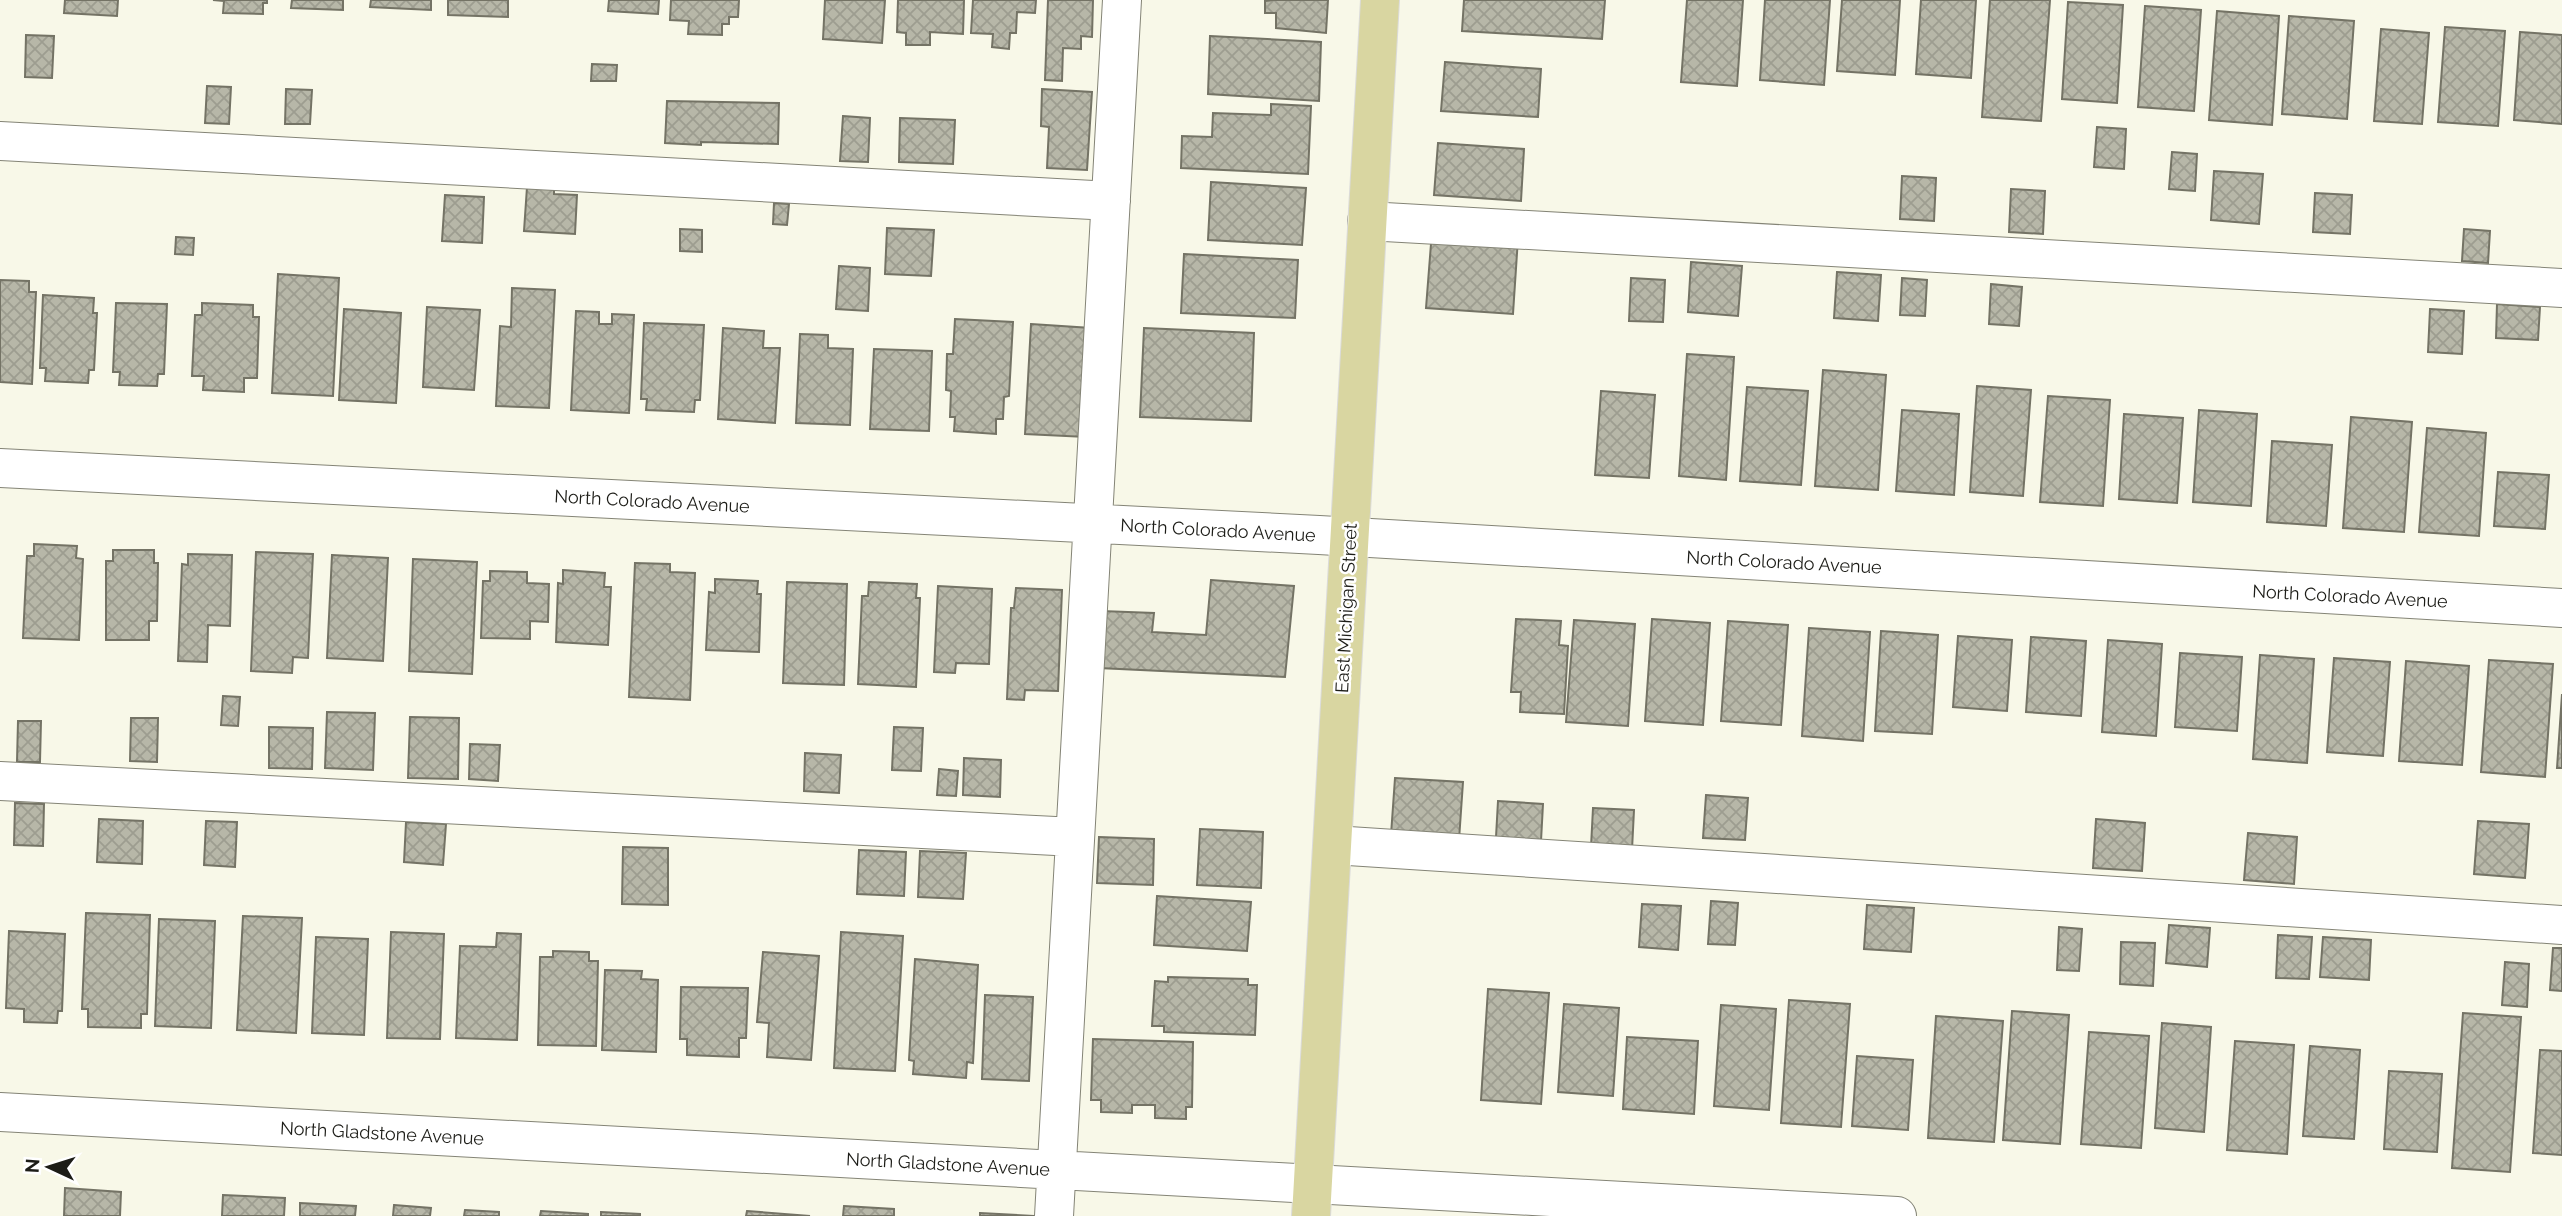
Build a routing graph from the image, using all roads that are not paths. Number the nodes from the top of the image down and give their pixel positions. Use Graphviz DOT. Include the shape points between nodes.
graph roads {
  1 [pos="1122,0"];
  2 [pos="1380,0"];
  3 [pos="0,141"];
  4 [pos="1111,201"];
  5 [pos="1367,221"];
  6 [pos="2562,288"];
  7 [pos="0,468"];
  8 [pos="1093,523"];
  9 [pos="1350,537"];
  10 [pos="2562,608"];
  11 [pos="0,780"];
  12 [pos="1075,837"];
  13 [pos="1334,845"];
  14 [pos="2562,925"];
  15 [pos="0,1112"];
  16 [pos="1057,1170"];
  17 [pos="1312,1200"];
  18 [pos="1054,1216"];
  19 [pos="1897,1216"];
  1 -- 4 [label="street"];
  2 -- 5 [label="main road, East Michigan Street"];
  3 -- 4 [label="street"];
  4 -- 8 [label="street"];
  5 -- 6 [label="street"];
  5 -- 9 [label="main road, East Michigan Street"];
  7 -- 8 [label="street, North Colorado Avenue"];
  8 -- 9 [label="street, North Colorado Avenue"];
  8 -- 12 [label="street"];
  9 -- 10 [label="street, North Colorado Avenue"];
  9 -- 13 [label="main road, East Michigan Street"];
  11 -- 12 [label="street"];
  12 -- 16 [label="street"];
  13 -- 14 [label="street"];
  13 -- 17 [label="main road, East Michigan Street"];
  15 -- 16 [label="street, North Gladstone Avenue"];
  16 -- 17 [label="street, North Gladstone Avenue"];
  16 -- 18 [label="street"];
  17 -- 19 [label="street, North Gladstone Avenue"];
}
